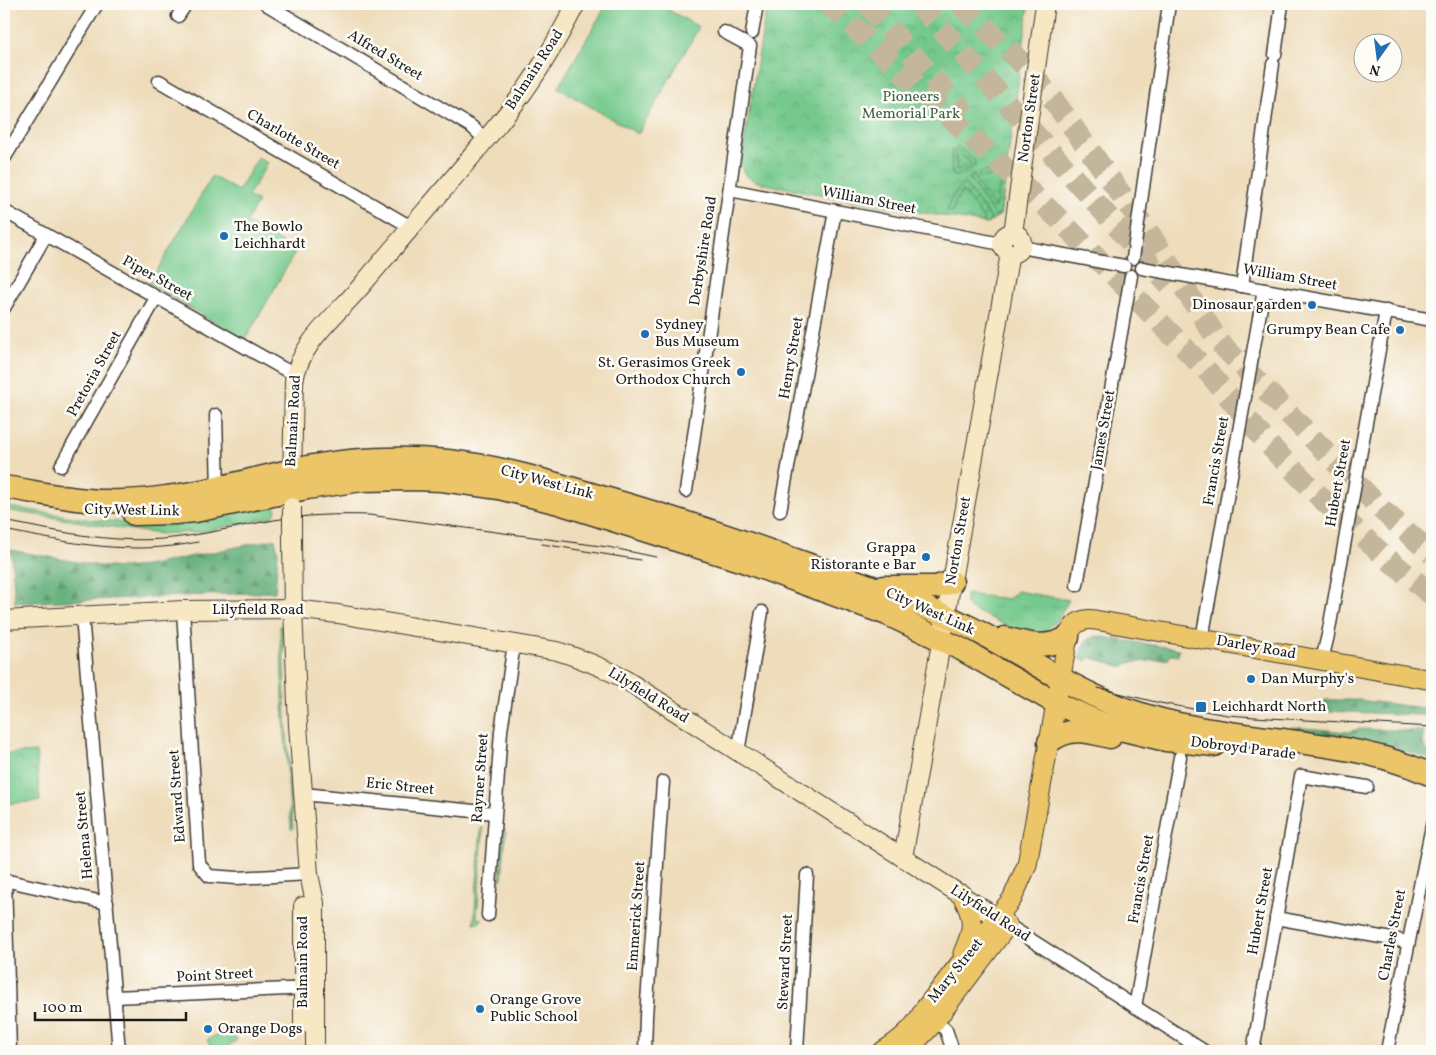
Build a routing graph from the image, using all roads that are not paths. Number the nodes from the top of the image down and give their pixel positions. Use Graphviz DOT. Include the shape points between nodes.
graph roads {
  1 [pos="97,4"];
  2 [pos="186,4"];
  3 [pos="266,4"];
  4 [pos="576,4"];
  5 [pos="757,4"];
  6 [pos="1046,4"];
  7 [pos="1169,4"];
  8 [pos="1282,4"];
  9 [pos="178,16"];
  10 [pos="724,32"];
  11 [pos="752,32"];
  12 [pos="159,81"];
  13 [pos="485,139"];
  14 [pos="4,159"];
  15 [pos="730,190"];
  16 [pos="835,211"];
  17 [pos="4,212"];
  18 [pos="411,228"];
  19 [pos="46,235"];
  20 [pos="1011,244"];
  21 [pos="1133,267"];
  22 [pos="1242,286"];
  23 [pos="1264,290"];
  24 [pos="156,298"];
  25 [pos="4,308"];
  26 [pos="1386,311"];
  27 [pos="1432,320"];
  28 [pos="296,373"];
  29 [pos="216,415"];
  30 [pos="61,466"];
  31 [pos="4,487"];
  32 [pos="218,489"];
  33 [pos="292,489"];
  34 [pos="686,490"];
  35 [pos="4,498"];
  36 [pos="780,511"];
  37 [pos="952,582"];
  38 [pos="1077,585"];
  39 [pos="875,588"];
  40 [pos="293,609"];
  41 [pos="183,610"];
  42 [pos="762,612"];
  43 [pos="82,616"];
  44 [pos="946,618"];
  45 [pos="4,620"];
  46 [pos="1074,630"];
  47 [pos="989,638"];
  48 [pos="1202,639"];
  49 [pos="942,640"];
  50 [pos="514,644"];
  51 [pos="1322,660"];
  52 [pos="1060,678"];
  53 [pos="1432,680"];
  54 [pos="1056,703"];
  55 [pos="1140,733"];
  56 [pos="1049,742"];
  57 [pos="738,752"];
  58 [pos="1180,758"];
  59 [pos="1432,775"];
  60 [pos="663,782"];
  61 [pos="1367,787"];
  62 [pos="1432,789"];
  63 [pos="303,794"];
  64 [pos="494,813"];
  65 [pos="1432,826"];
  66 [pos="903,858"];
  67 [pos="309,874"];
  68 [pos="807,875"];
  69 [pos="5,880"];
  70 [pos="961,894"];
  71 [pos="107,903"];
  72 [pos="488,915"];
  73 [pos="1276,918"];
  74 [pos="1003,922"];
  75 [pos="1408,942"];
  76 [pos="958,966"];
  77 [pos="309,988"];
  78 [pos="115,997"];
  79 [pos="1135,1007"];
  80 [pos="930,1016"];
  81 [pos="10,1051"];
  82 [pos="120,1051"];
  83 [pos="304,1051"];
  84 [pos="315,1051"];
  85 [pos="644,1051"];
  86 [pos="797,1051"];
  87 [pos="883,1051"];
  88 [pos="907,1051"];
  89 [pos="953,1051"];
  90 [pos="1204,1051"];
  91 [pos="1252,1051"];
  92 [pos="1387,1051"];
  1 -- 14 [label="street"];
  2 -- 9 [label="street"];
  3 -- 13 [label="street, Alfred Street" via="472,127"];
  4 -- 13 [label="street, Balmain Road" via="527,88"];
  5 -- 11 [label="street"];
  6 -- 20 [label="street, Norton Street"];
  7 -- 21 [label="street, James Street"];
  8 -- 22 [label="street"];
  10 -- 15 [label="street, Derbyshire Road" via="750,46"];
  12 -- 18 [label="street, Charlotte Street"];
  13 -- 18 [label="street, Balmain Road"];
  15 -- 16 [label="street, William Street"];
  15 -- 34 [label="street, Derbyshire Road"];
  16 -- 20 [label="street, William Street"];
  16 -- 36 [label="street, Henry Street"];
  17 -- 19 [label="street, Piper Street"];
  18 -- 28 [label="street, Balmain Road" via="305,351"];
  19 -- 24 [label="street, Piper Street"];
  19 -- 25 [label="street"];
  20 -- 21 [label="street, William Street"];
  20 -- 37 [label="street, Norton Street"];
  21 -- 22 [label="street, William Street"];
  21 -- 38 [label="street, James Street"];
  22 -- 23 [label="street, William Street"];
  23 -- 26 [label="street, William Street"];
  23 -- 48 [label="street, Francis Street"];
  24 -- 28 [label="street, Piper Street"];
  24 -- 30 [label="street, Pretoria Street"];
  26 -- 27 [label="street, William Street"];
  26 -- 51 [label="street, Hubert Street"];
  28 -- 33 [label="street, Balmain Road"];
  29 -- 32 [label="street"];
  31 -- 32 [label="highway, City West Link" via="107,502"];
  32 -- 33 [label="highway, City West Link"];
  33 -- 35 [label="highway, City West Link" via="175,513 111,513"];
  33 -- 39 [label="highway, City West Link" via="344,462 446,461 494,469 692,524"];
  33 -- 40 [label="street, Balmain Road, bridge"];
  33 -- 49 [label="highway, City West Link" via="362,480 412,479 499,488 559,503 743,561 886,614"];
  37 -- 39 [label="highway" via="936,587"];
  37 -- 44 [label="street, Norton Street"];
  39 -- 44 [label="highway, City West Link"];
  40 -- 41 [label="street, Lilyfield Road"];
  40 -- 50 [label="street, Lilyfield Road"];
  40 -- 63 [label="street, Balmain Road"];
  41 -- 43 [label="street, Lilyfield Road"];
  41 -- 67 [label="street, Edward Street" via="199,864 209,876 237,878"];
  42 -- 57 [label="street"];
  43 -- 45 [label="street, Lilyfield Road"];
  43 -- 71 [label="street, Helena Street"];
  44 -- 47 [label="highway, City West Link"];
  44 -- 49 [label="street, Norton Street"];
  46 -- 47 [label="highway" via="1055,644 1041,646 1002,637"];
  46 -- 48 [label="main road, Darley Road" via="1087,619"];
  46 -- 52 [label="main road"];
  47 -- 52 [label="highway, City West Link"];
  48 -- 51 [label="main road, Darley Road"];
  49 -- 54 [label="highway, City West Link"];
  49 -- 66 [label="street, Norton Street"];
  50 -- 57 [label="street, Lilyfield Road" via="557,651 593,662"];
  50 -- 64 [label="street, Rayner Street" via="501,731"];
  51 -- 53 [label="main road, Darley Road"];
  52 -- 54 [label="main road"];
  52 -- 59 [label="highway, Dobroyd Parade" via="1122,708 1160,720 1372,754"];
  54 -- 55 [label="highway, Dobroyd Parade" via="1091,720"];
  54 -- 56 [label="main road"];
  55 -- 56 [label="highway" via="1117,738 1072,731"];
  55 -- 62 [label="highway, Dobroyd Parade" via="1166,740 1362,765 1402,776"];
  56 -- 74 [label="main road" via="1027,865 1026,893 1022,905"];
  57 -- 66 [label="street, Lilyfield Road"];
  58 -- 79 [label="street, Francis Street"];
  60 -- 85 [label="street, Emmerick Street"];
  61 -- 73 [label="street, Hubert Street" via="1301,776"];
  63 -- 64 [label="street, Eric Street"];
  63 -- 67 [label="street, Balmain Road"];
  64 -- 72 [label="street, Rayner Street"];
  65 -- 75 [label="street, Charles Street"];
  66 -- 70 [label="street, Lilyfield Road"];
  67 -- 77 [label="street, Balmain Road" via="314,903"];
  68 -- 86 [label="street, Steward Street"];
  69 -- 71 [label="street"];
  69 -- 81 [label="street"];
  70 -- 74 [label="street, Lilyfield Road"];
  70 -- 76 [label="main road" via="971,914 972,926"];
  71 -- 78 [label="street, Helena Street"];
  73 -- 75 [label="street"];
  73 -- 91 [label="street, Hubert Street"];
  74 -- 76 [label="main road, Mary Street"];
  74 -- 79 [label="street, Lilyfield Road"];
  74 -- 80 [label="main road, Mary Street"];
  75 -- 92 [label="street, Charles Street"];
  76 -- 80 [label="main road, Mary Street"];
  77 -- 78 [label="street, Point Street"];
  77 -- 83 [label="street, Balmain Road"];
  77 -- 84 [label="street, Balmain Road"];
  78 -- 82 [label="street, Helena Street"];
  79 -- 90 [label="street, Lilyfield Road"];
  80 -- 87 [label="main road" via="920,1019 905,1036"];
  80 -- 88 [label="main road" via="922,1037"];
  80 -- 89 [label="street, Mary Street" via="946,1030"];
}
